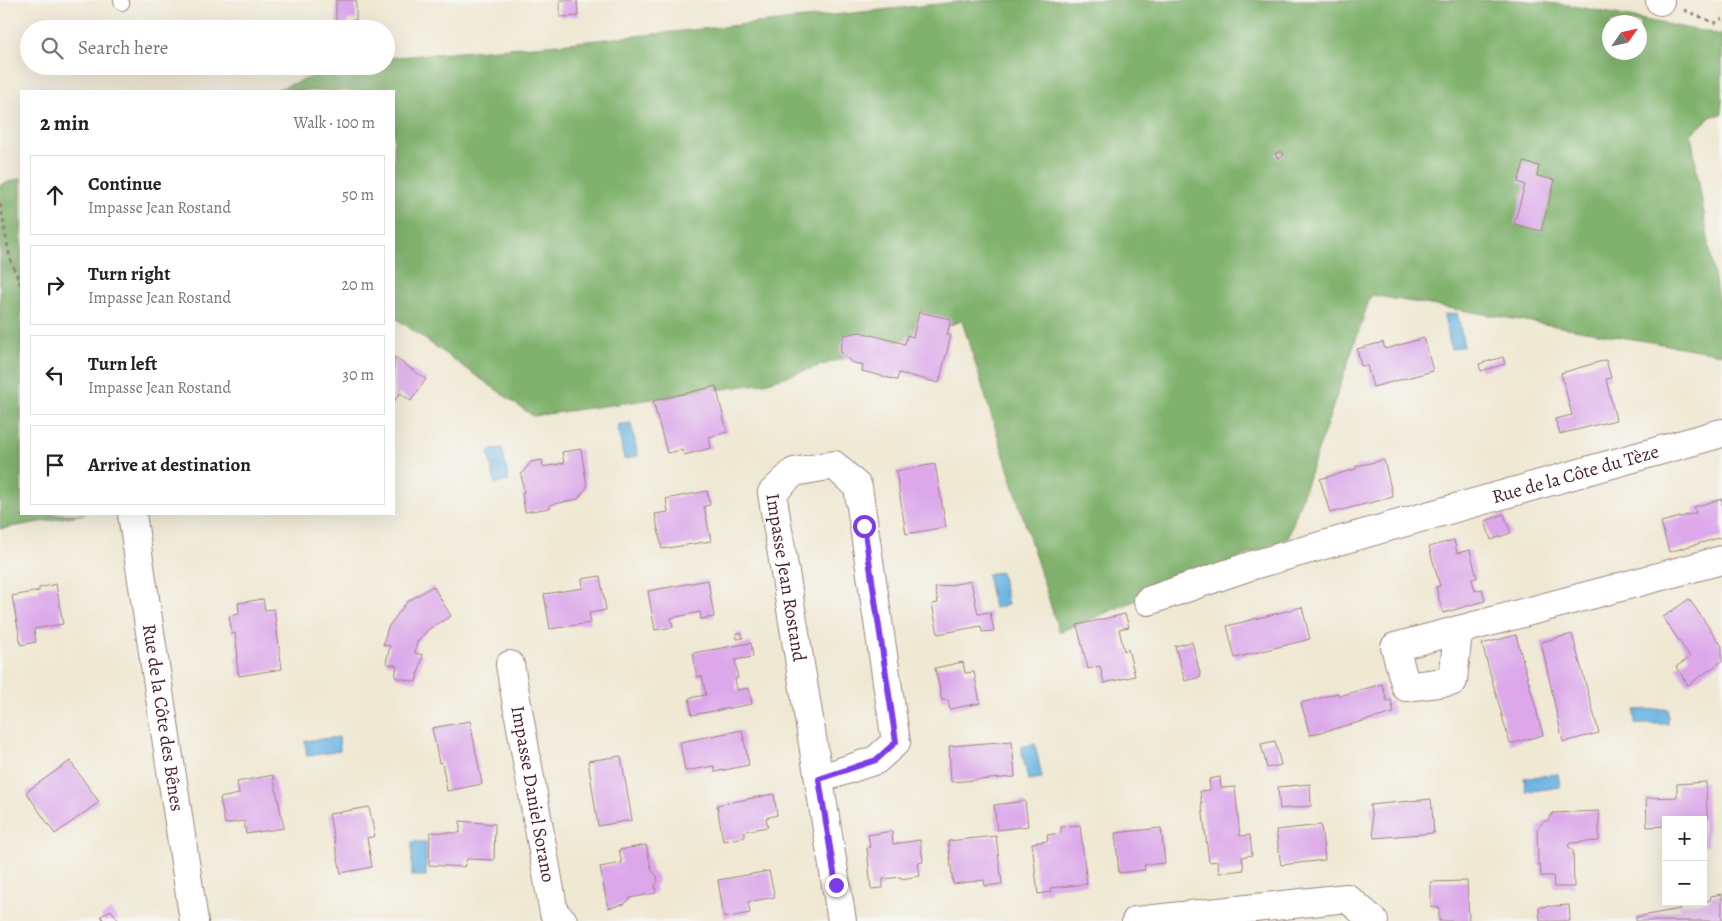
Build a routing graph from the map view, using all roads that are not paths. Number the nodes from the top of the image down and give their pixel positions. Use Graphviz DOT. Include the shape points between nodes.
graph roads {
  1 [pos="1722,433"];
  2 [pos="132,515"];
  3 [pos="1722,560"];
  4 [pos="1148,601"];
  5 [pos="1458,630"];
  6 [pos="510,665"];
  7 [pos="819,779"];
  8 [pos="194,921"];
  9 [pos="562,921"];
  10 [pos="842,921"];
  11 [pos="1136,921"];
  12 [pos="1374,921"];
  1 -- 4 [label="street, Rue de la Côte du Tèze" via="1253,565"];
  2 -- 8 [label="street, Rue de la Côte des Bênes"];
  3 -- 5 [label="street"];
  6 -- 9 [label="street, Impasse Daniel Sorano" via="554,913"];
  7 -- 7 [label="street, Impasse Jean Rostand" via="876,760 896,742 858,486 834,465 794,472 772,492"];
  7 -- 10 [label="street, Impasse Jean Rostand"];
  11 -- 12 [label="street" via="1347,898"];
}
